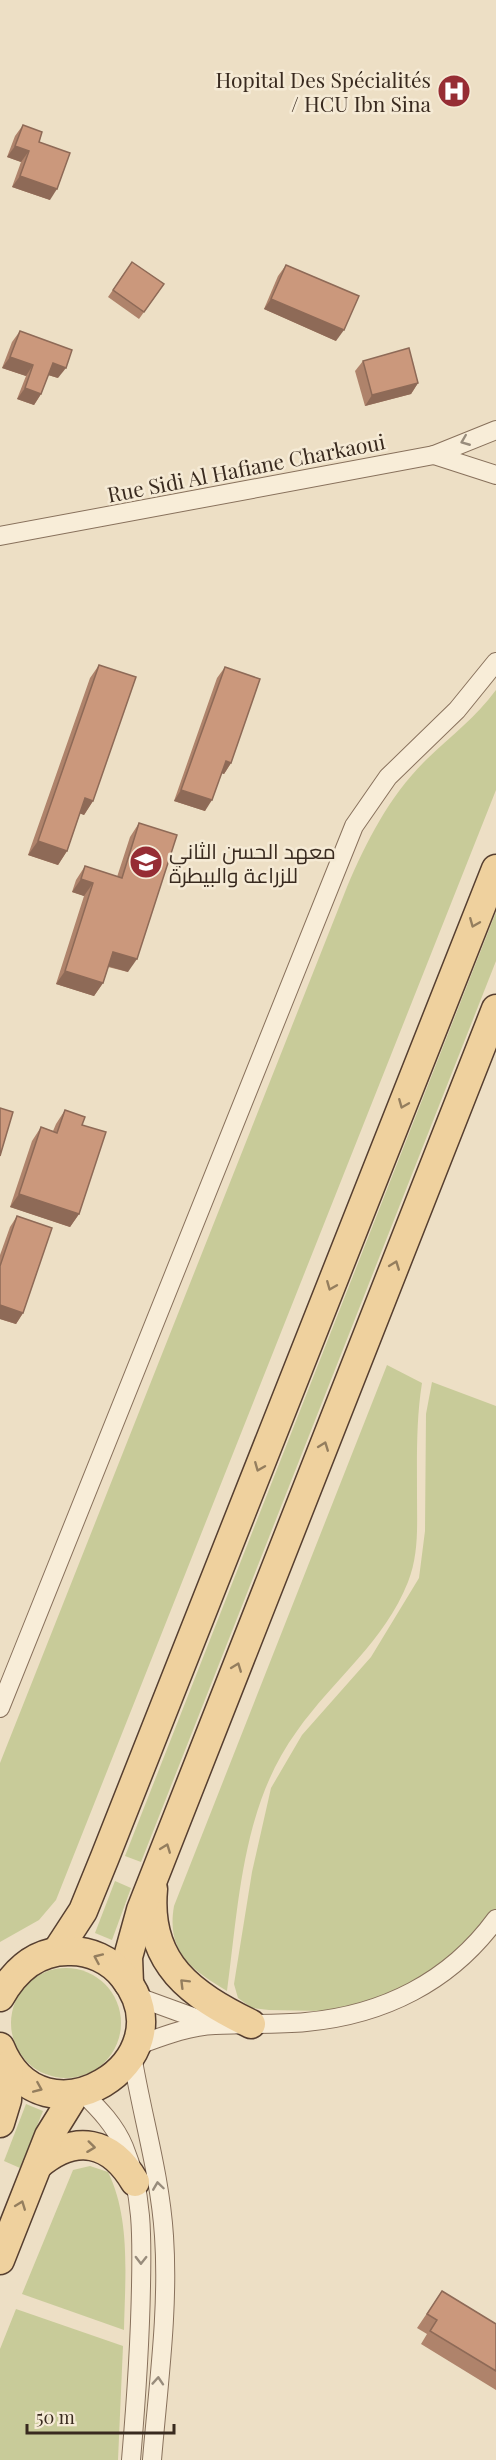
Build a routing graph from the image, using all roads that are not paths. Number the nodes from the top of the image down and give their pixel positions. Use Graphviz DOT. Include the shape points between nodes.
graph roads {
  1 [pos="496,430"];
  2 [pos="434,455"];
  3 [pos="496,475"];
  4 [pos="0,536"];
  5 [pos="496,662"];
  6 [pos="496,869"];
  7 [pos="496,1009"];
  8 [pos="0,1708"];
  9 [pos="154,1877"];
  10 [pos="496,1919"];
  11 [pos="57,1951"];
  12 [pos="12,1967"];
  13 [pos="132,1990"];
  14 [pos="0,1997"];
  15 [pos="251,2024"];
  16 [pos="214,2025"];
  17 [pos="134,2051"];
  18 [pos="4,2056"];
  19 [pos="79,2093"];
  20 [pos="0,2122"];
  21 [pos="38,2165"];
  22 [pos="135,2182"];
  23 [pos="0,2260"];
  24 [pos="131,2460"];
  25 [pos="152,2460"];
  1 -- 2 [label="street, Rue Sidi Al Hafiane Charkaoui, one-way"];
  2 -- 3 [label="street"];
  2 -- 4 [label="street, Rue Sidi Al Hafiane Charkaoui"];
  5 -- 8 [label="street" via="457,710 388,777 350,835"];
  6 -- 11 [label="main road, one-way" via="101,1868 83,1911"];
  9 -- 7 [label="main road, one-way"];
  9 -- 13 [label="main road" via="128,1957"];
  15 -- 9 [label="main road, one-way" via="211,2004 175,1973 153,1917"];
  10 -- 15 [label="street" via="456,1964 403,1997 353,2015"];
  11 -- 12 [label="main road"];
  13 -- 11 [label="main road, one-way" via="104,1960 81,1952"];
  12 -- 14 [label="main road"];
  13 -- 16 [label="street"];
  13 -- 17 [label="main road" via="140,2012"];
  15 -- 16 [label="street"];
  16 -- 17 [label="street" via="169,2034"];
  17 -- 19 [label="main road" via="111,2079"];
  25 -- 17 [label="street, one-way" via="162,2330 164,2237"];
  18 -- 19 [label="main road, one-way" via="27,2083 38,2089 63,2095"];
  18 -- 20 [label="main road" via="7,2100"];
  19 -- 21 [label="main road" via="56,2121"];
  19 -- 22 [label="street" via="116,2132"];
  21 -- 22 [label="main road, one-way" via="71,2146 95,2146 118,2157"];
  23 -- 21 [label="main road, one-way"];
  22 -- 24 [label="street, one-way" via="142,2234"];
}
